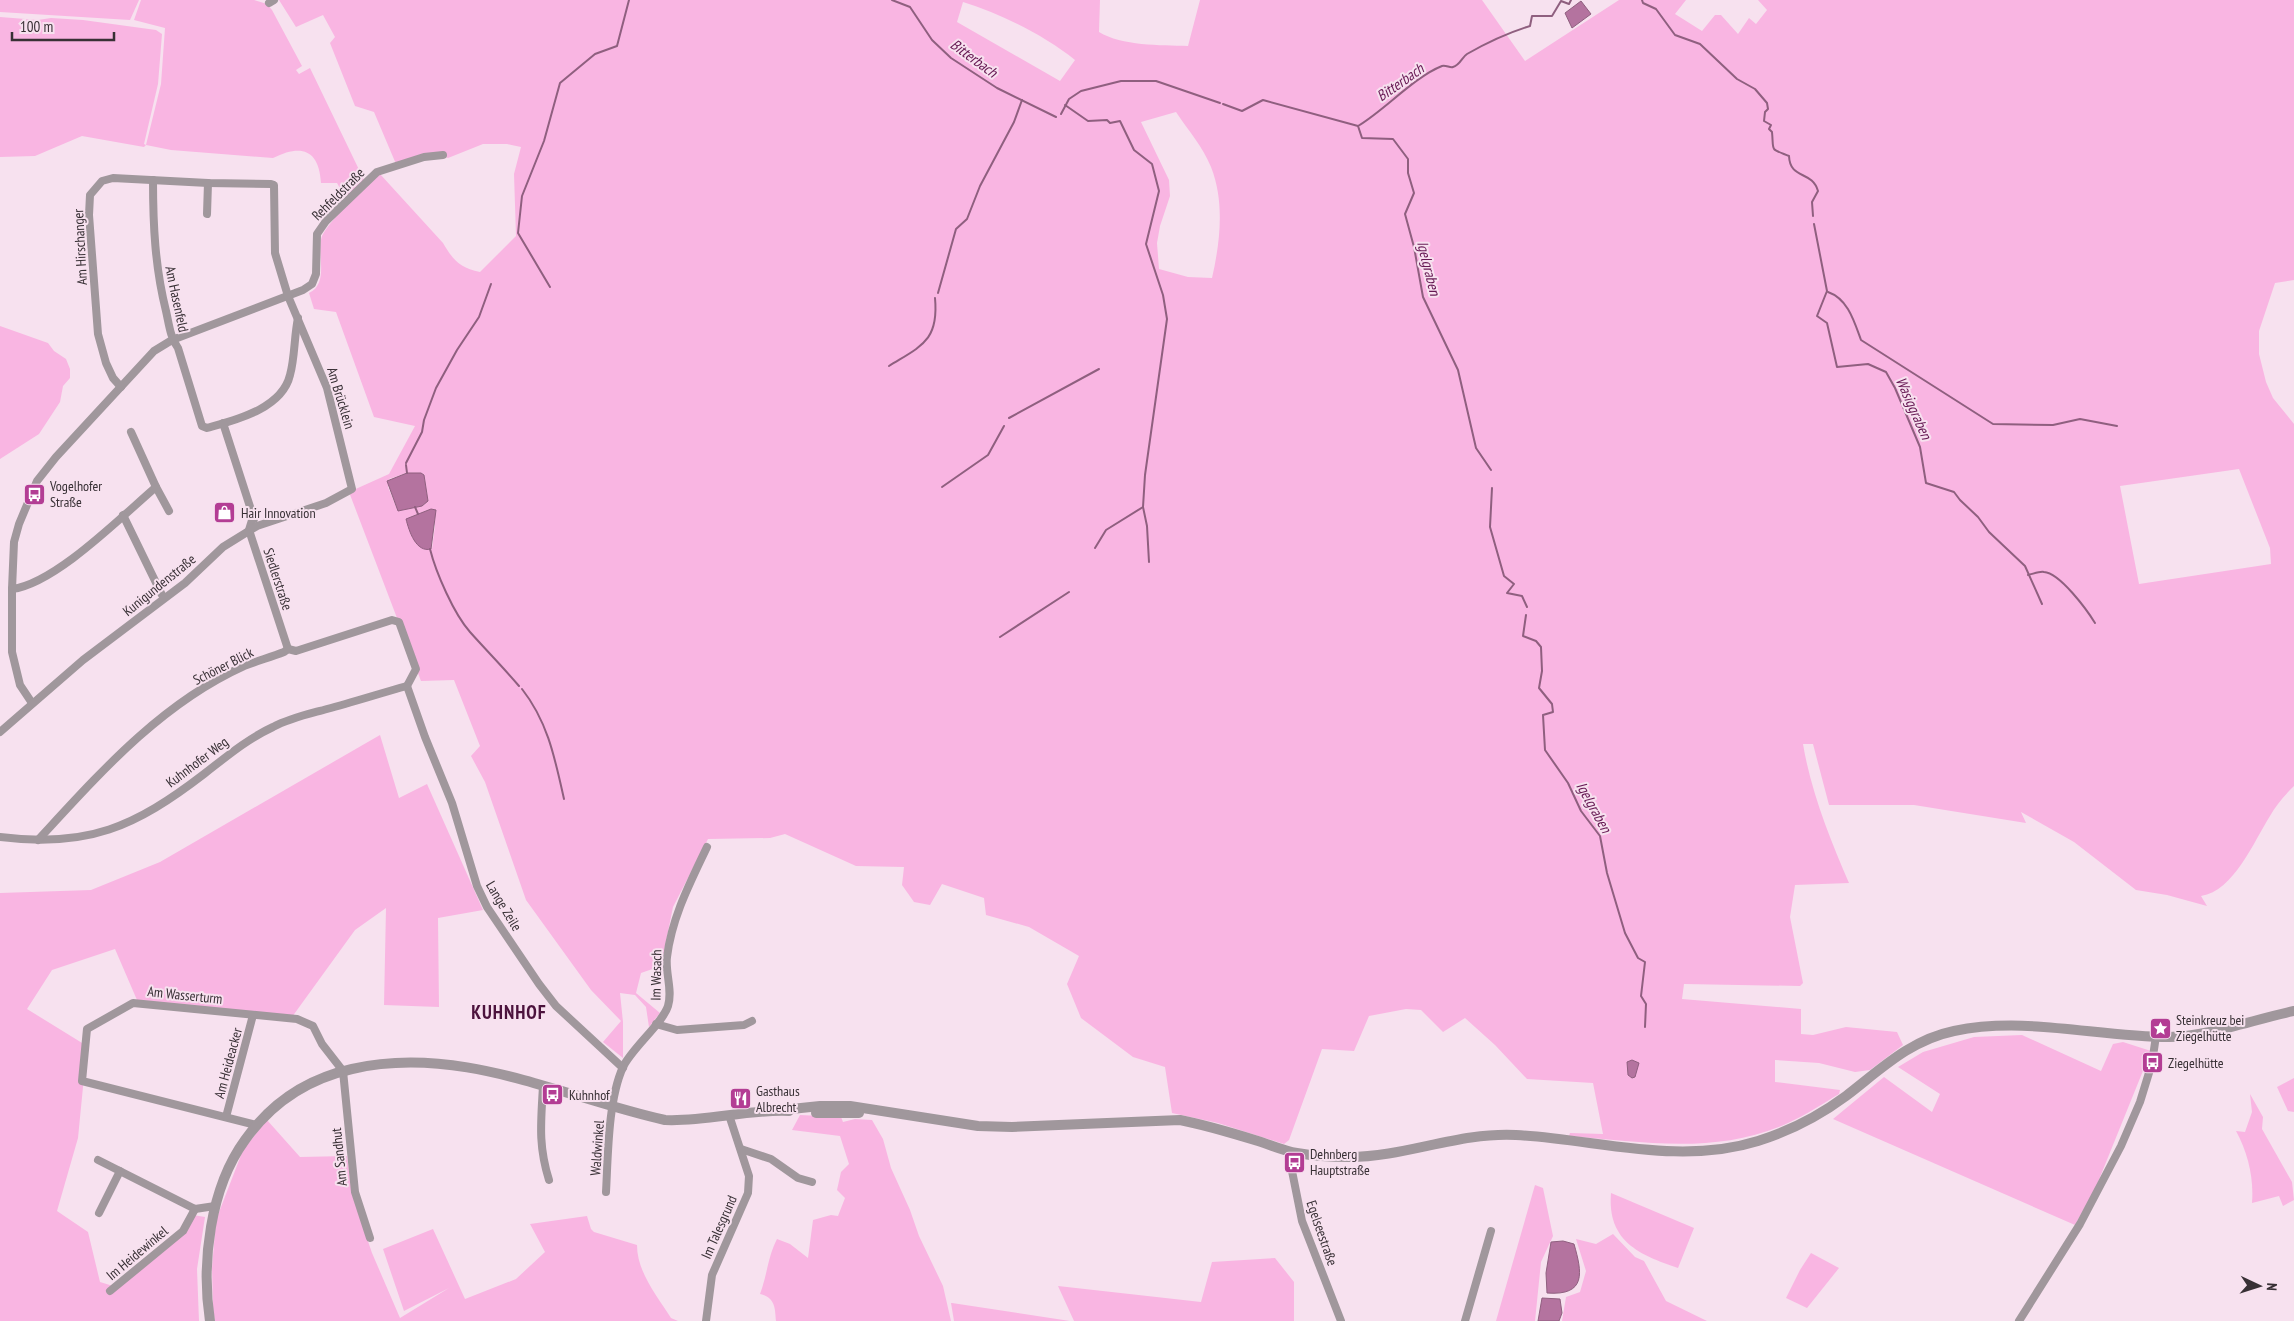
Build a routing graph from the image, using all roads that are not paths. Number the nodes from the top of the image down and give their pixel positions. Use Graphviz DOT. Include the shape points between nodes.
graph roads {
  1 [pos="443,155"];
  2 [pos="153,180"];
  3 [pos="208,183"];
  4 [pos="207,214"];
  5 [pos="288,296"];
  6 [pos="298,318"];
  7 [pos="172,340"];
  8 [pos="120,386"];
  9 [pos="223,423"];
  10 [pos="131,432"];
  11 [pos="156,487"];
  12 [pos="352,489"];
  13 [pos="169,510"];
  14 [pos="123,515"];
  15 [pos="253,517"];
  16 [pos="258,526"];
  17 [pos="249,530"];
  18 [pos="12,589"];
  19 [pos="162,595"];
  20 [pos="288,649"];
  21 [pos="407,686"];
  22 [pos="32,703"];
  23 [pos="0,732"];
  24 [pos="0,837"];
  25 [pos="38,840"];
  26 [pos="707,847"];
  27 [pos="2294,1011"];
  28 [pos="253,1015"];
  29 [pos="752,1021"];
  30 [pos="656,1024"];
  31 [pos="2156,1036"];
  32 [pos="623,1068"];
  33 [pos="342,1071"];
  34 [pos="543,1086"];
  35 [pos="613,1106"];
  36 [pos="782,1110"];
  37 [pos="881,1111"];
  38 [pos="729,1116"];
  39 [pos="226,1117"];
  40 [pos="256,1125"];
  41 [pos="741,1149"];
  42 [pos="1288,1151"];
  43 [pos="98,1160"];
  44 [pos="120,1171"];
  45 [pos="549,1180"];
  46 [pos="812,1182"];
  47 [pos="606,1192"];
  48 [pos="215,1206"];
  49 [pos="196,1209"];
  50 [pos="99,1213"];
  51 [pos="1491,1231"];
  52 [pos="370,1238"];
  53 [pos="110,1291"];
  54 [pos="210,1321"];
  55 [pos="706,1321"];
  56 [pos="1341,1321"];
  57 [pos="1465,1321"];
  58 [pos="2019,1321"];
  1 -- 5 [label="street, Rehfeldstraße" via="424,157 377,172 326,221 317,234 316,274 312,284"];
  2 -- 3 [label="street, Am Hirschanger"];
  2 -- 7 [label="street, Am Hasenfeld" via="154,245"];
  2 -- 8 [label="street, Am Hirschanger" via="114,178 102,182 90,195 98,334 106,362"];
  3 -- 4 [label="street"];
  3 -- 5 [label="street, Am Hirschanger" via="274,185 275,253"];
  5 -- 6 [label="street"];
  5 -- 7 [label="street"];
  6 -- 9 [label="street" via="286,387 275,400"];
  6 -- 12 [label="street, Am Brücklein" via="327,388"];
  7 -- 8 [label="street" via="154,351"];
  7 -- 9 [label="street, Am Hasenfeld" via="178,348 202,426 207,428"];
  8 -- 18 [label="street" via="56,457 31,493 14,542"];
  9 -- 15 [label="street"];
  10 -- 11 [label="street"];
  11 -- 13 [label="street"];
  11 -- 14 [label="street"];
  12 -- 16 [label="street, Kunigundenstraße" via="326,503"];
  14 -- 18 [label="street" via="59,568 24,588"];
  14 -- 19 [label="street"];
  15 -- 16 [label="street"];
  15 -- 17 [label="street"];
  16 -- 17 [label="street, Kunigundenstraße"];
  17 -- 20 [label="street, Siedlerstraße"];
  17 -- 22 [label="street, Kunigundenstraße" via="223,547 185,583"];
  18 -- 22 [label="street" via="14,667 20,686"];
  20 -- 21 [label="street, Schöner Blick" via="296,650 395,620 399,622 416,669"];
  20 -- 25 [label="street, Schöner Blick" via="245,666 153,724 106,766"];
  21 -- 25 [label="street, Kuhnhofer Weg" via="273,726 242,744 172,798 112,829 84,837"];
  21 -- 32 [label="street, Lange Zeile" via="452,803 476,886 487,907 556,1006"];
  22 -- 23 [label="street, Kunigundenstraße"];
  24 -- 25 [label="street, Kuhnhofer Weg"];
  26 -- 30 [label="street, Im Wasach" via="681,901 667,961 668,1007"];
  27 -- 31 [label="street" via="2181,1037"];
  28 -- 33 [label="street, Am Wasserturm" via="297,1019 313,1026"];
  28 -- 39 [label="street, Am Heideacker"];
  28 -- 39 [label="street, Am Wasserturm" via="133,1003 87,1029 82,1081"];
  29 -- 30 [label="street" via="677,1030"];
  30 -- 32 [label="street, Im Wasach"];
  31 -- 42 [label="street" via="2047,1027 1983,1026 1952,1031 1914,1046 1890,1060 1844,1097 1802,1123 1755,1142 1709,1151 1618,1148 1560,1138 1483,1134 1361,1157"];
  31 -- 58 [label="street" via="2140,1102 2121,1146 2080,1224"];
  32 -- 35 [label="street"];
  33 -- 34 [label="street" via="374,1064 430,1062 508,1075"];
  33 -- 40 [label="street" via="312,1081 292,1093 271,1108"];
  33 -- 52 [label="street, Am Sandhut" via="355,1192"];
  34 -- 35 [label="street"];
  34 -- 45 [label="street" via="541,1156"];
  35 -- 38 [label="street" via="665,1120"];
  35 -- 47 [label="street, Waldwinkel"];
  36 -- 37 [label="street"];
  36 -- 37 [label="street" via="850,1106"];
  36 -- 38 [label="street"];
  37 -- 42 [label="street" via="978,1126 1180,1120"];
  38 -- 41 [label="street, Im Talesgrund"];
  39 -- 40 [label="street, Am Wasserturm"];
  40 -- 48 [label="street" via="225,1174"];
  41 -- 46 [label="street" via="771,1159 798,1178"];
  41 -- 55 [label="street, Im Talesgrund" via="749,1176 748,1193 712,1274"];
  42 -- 56 [label="street, Egelseestraße" via="1302,1221"];
  43 -- 44 [label="street"];
  44 -- 49 [label="street"];
  44 -- 50 [label="street"];
  48 -- 49 [label="street"];
  48 -- 54 [label="street" via="206,1269"];
  49 -- 53 [label="street, Im Heidewinkel" via="183,1231"];
  51 -- 57 [label="street"];
}
